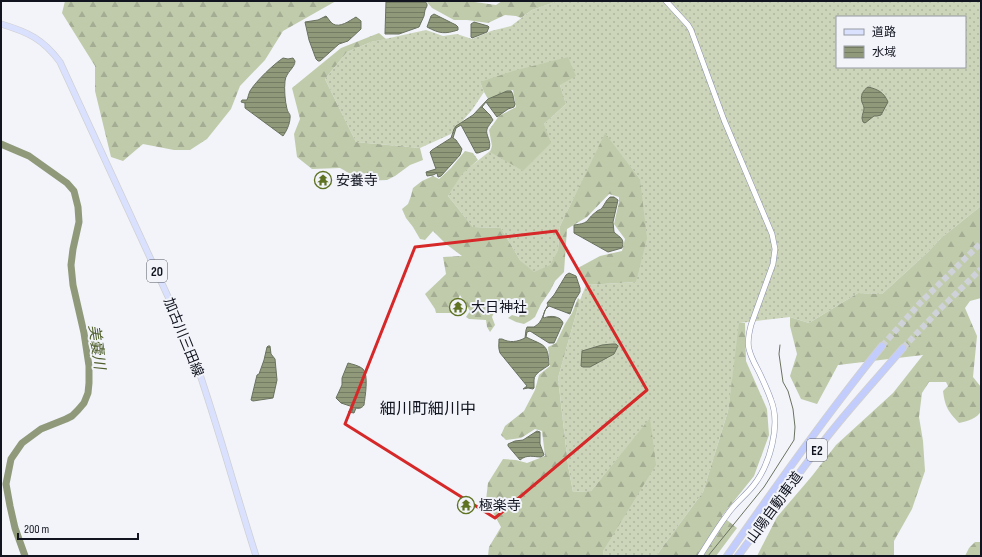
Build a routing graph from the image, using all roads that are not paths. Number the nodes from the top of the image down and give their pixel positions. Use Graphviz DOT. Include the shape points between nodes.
graph roads {
  1 [pos="666,1"];
  2 [pos="1,24"];
  3 [pos="882,346"];
  4 [pos="903,348"];
  5 [pos="256,556"];
  6 [pos="700,556"];
  7 [pos="727,556"];
  8 [pos="738,556"];
  1 -- 6 [label="street" via="691,30 724,120 772,234 775,249 773,264 751,325 749,340 750,354 772,401 774,411 773,440 769,457 754,485 727,514"];
  2 -- 5 [label="main road, 加古川三田線 / 20" via="37,38 60,62 188,340"];
  3 -- 7 [label="highway, 山陽自動車道 / E2" via="816,431"];
  4 -- 8 [label="highway, 山陽自動車道 / E2" via="831,432"];
}
